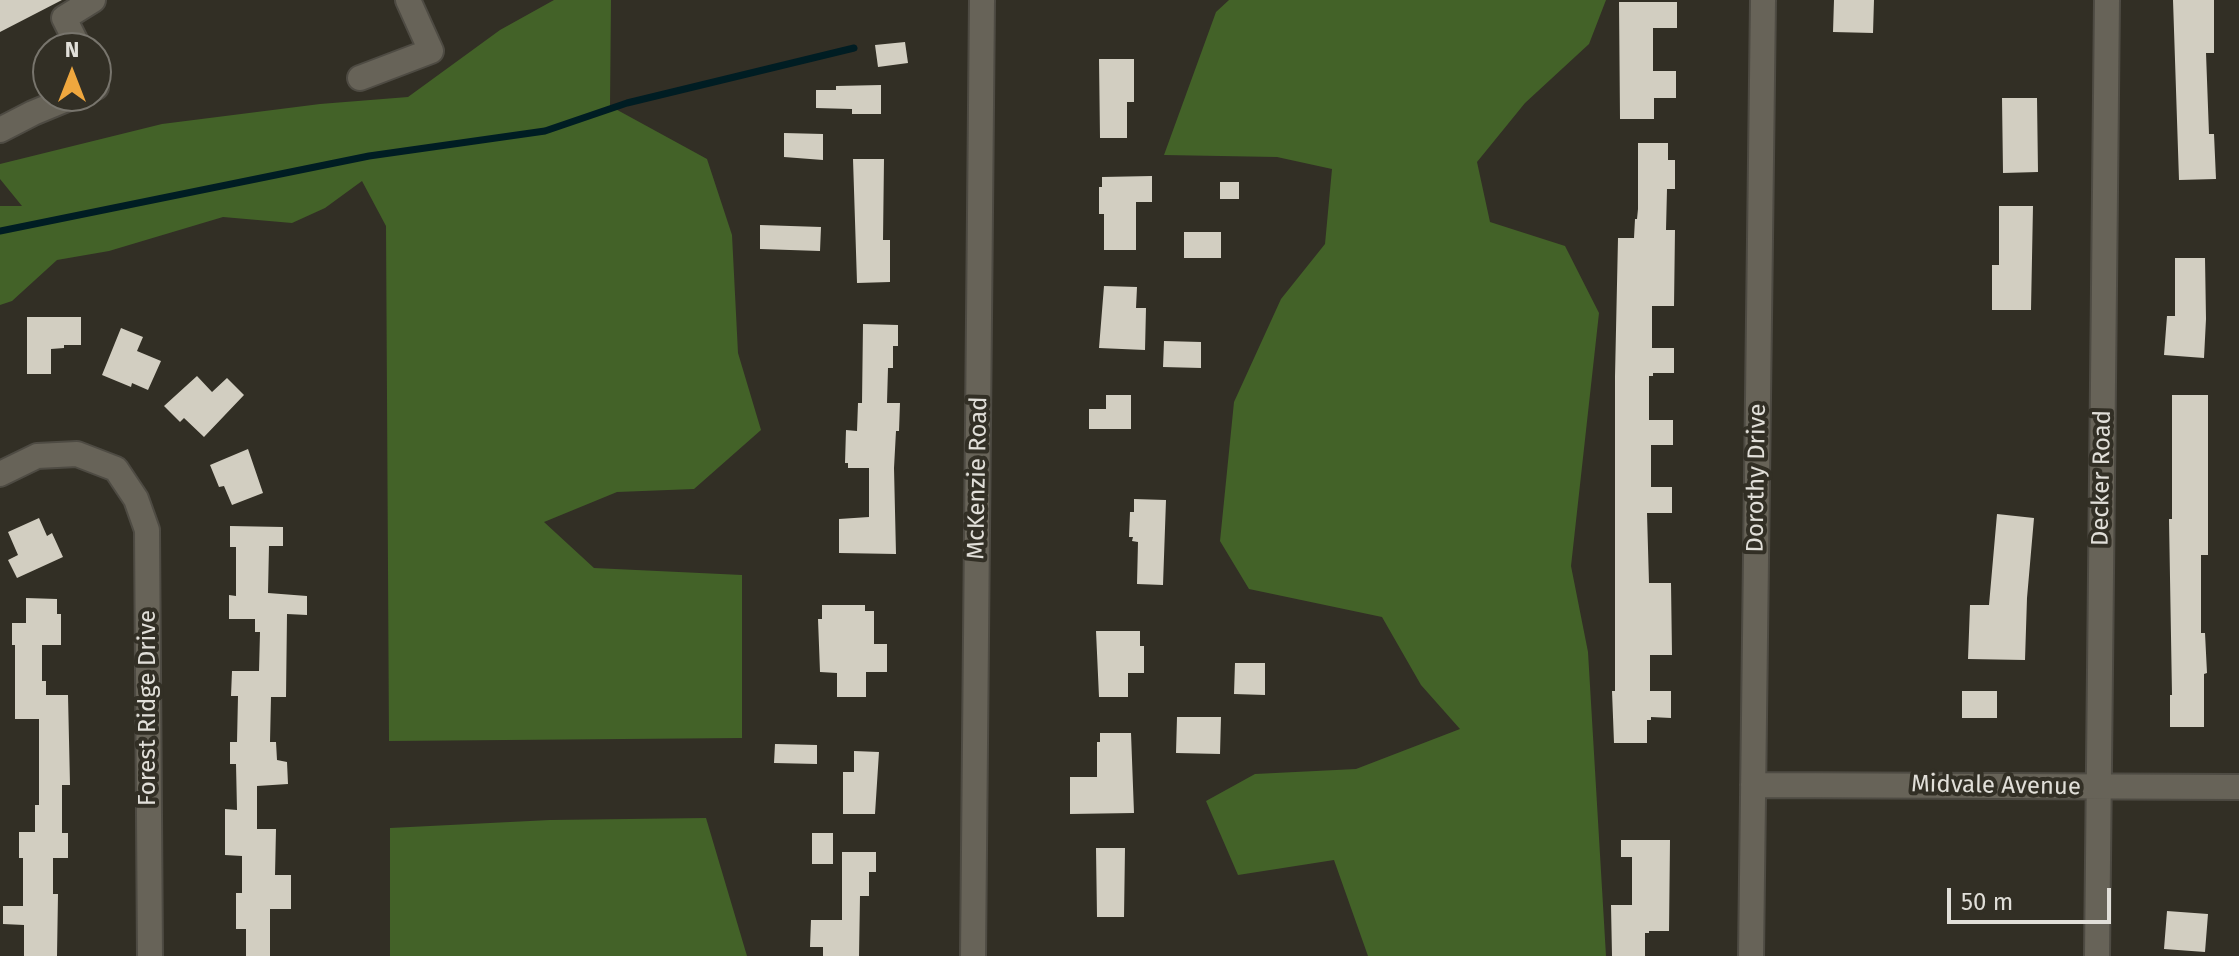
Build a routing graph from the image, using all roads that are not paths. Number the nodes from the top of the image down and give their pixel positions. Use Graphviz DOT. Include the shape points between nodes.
graph roads {
  1 [pos="93,0"];
  2 [pos="408,0"];
  3 [pos="982,0"];
  4 [pos="1763,0"];
  5 [pos="2107,0"];
  6 [pos="71,32"];
  7 [pos="360,78"];
  8 [pos="39,112"];
  9 [pos="0,130"];
  10 [pos="0,474"];
  11 [pos="1753,785"];
  12 [pos="2098,787"];
  13 [pos="2239,787"];
  14 [pos="150,956"];
  15 [pos="973,956"];
  16 [pos="1751,956"];
  17 [pos="2097,956"];
  1 -- 6 [label="street" via="64,18"];
  2 -- 7 [label="street" via="431,51"];
  3 -- 15 [label="street, McKenzie Road"];
  4 -- 11 [label="street, Dorothy Drive"];
  5 -- 12 [label="street, Decker Road"];
  8 -- 9 [label="street"];
  10 -- 14 [label="street, Forest Ridge Drive" via="37,456 77,454 116,469 136,499 147,530"];
  11 -- 12 [label="street, Midvale Avenue"];
  11 -- 16 [label="street, Dorothy Drive"];
  12 -- 13 [label="street, Midvale Avenue"];
  12 -- 17 [label="street, Decker Road"];
}
